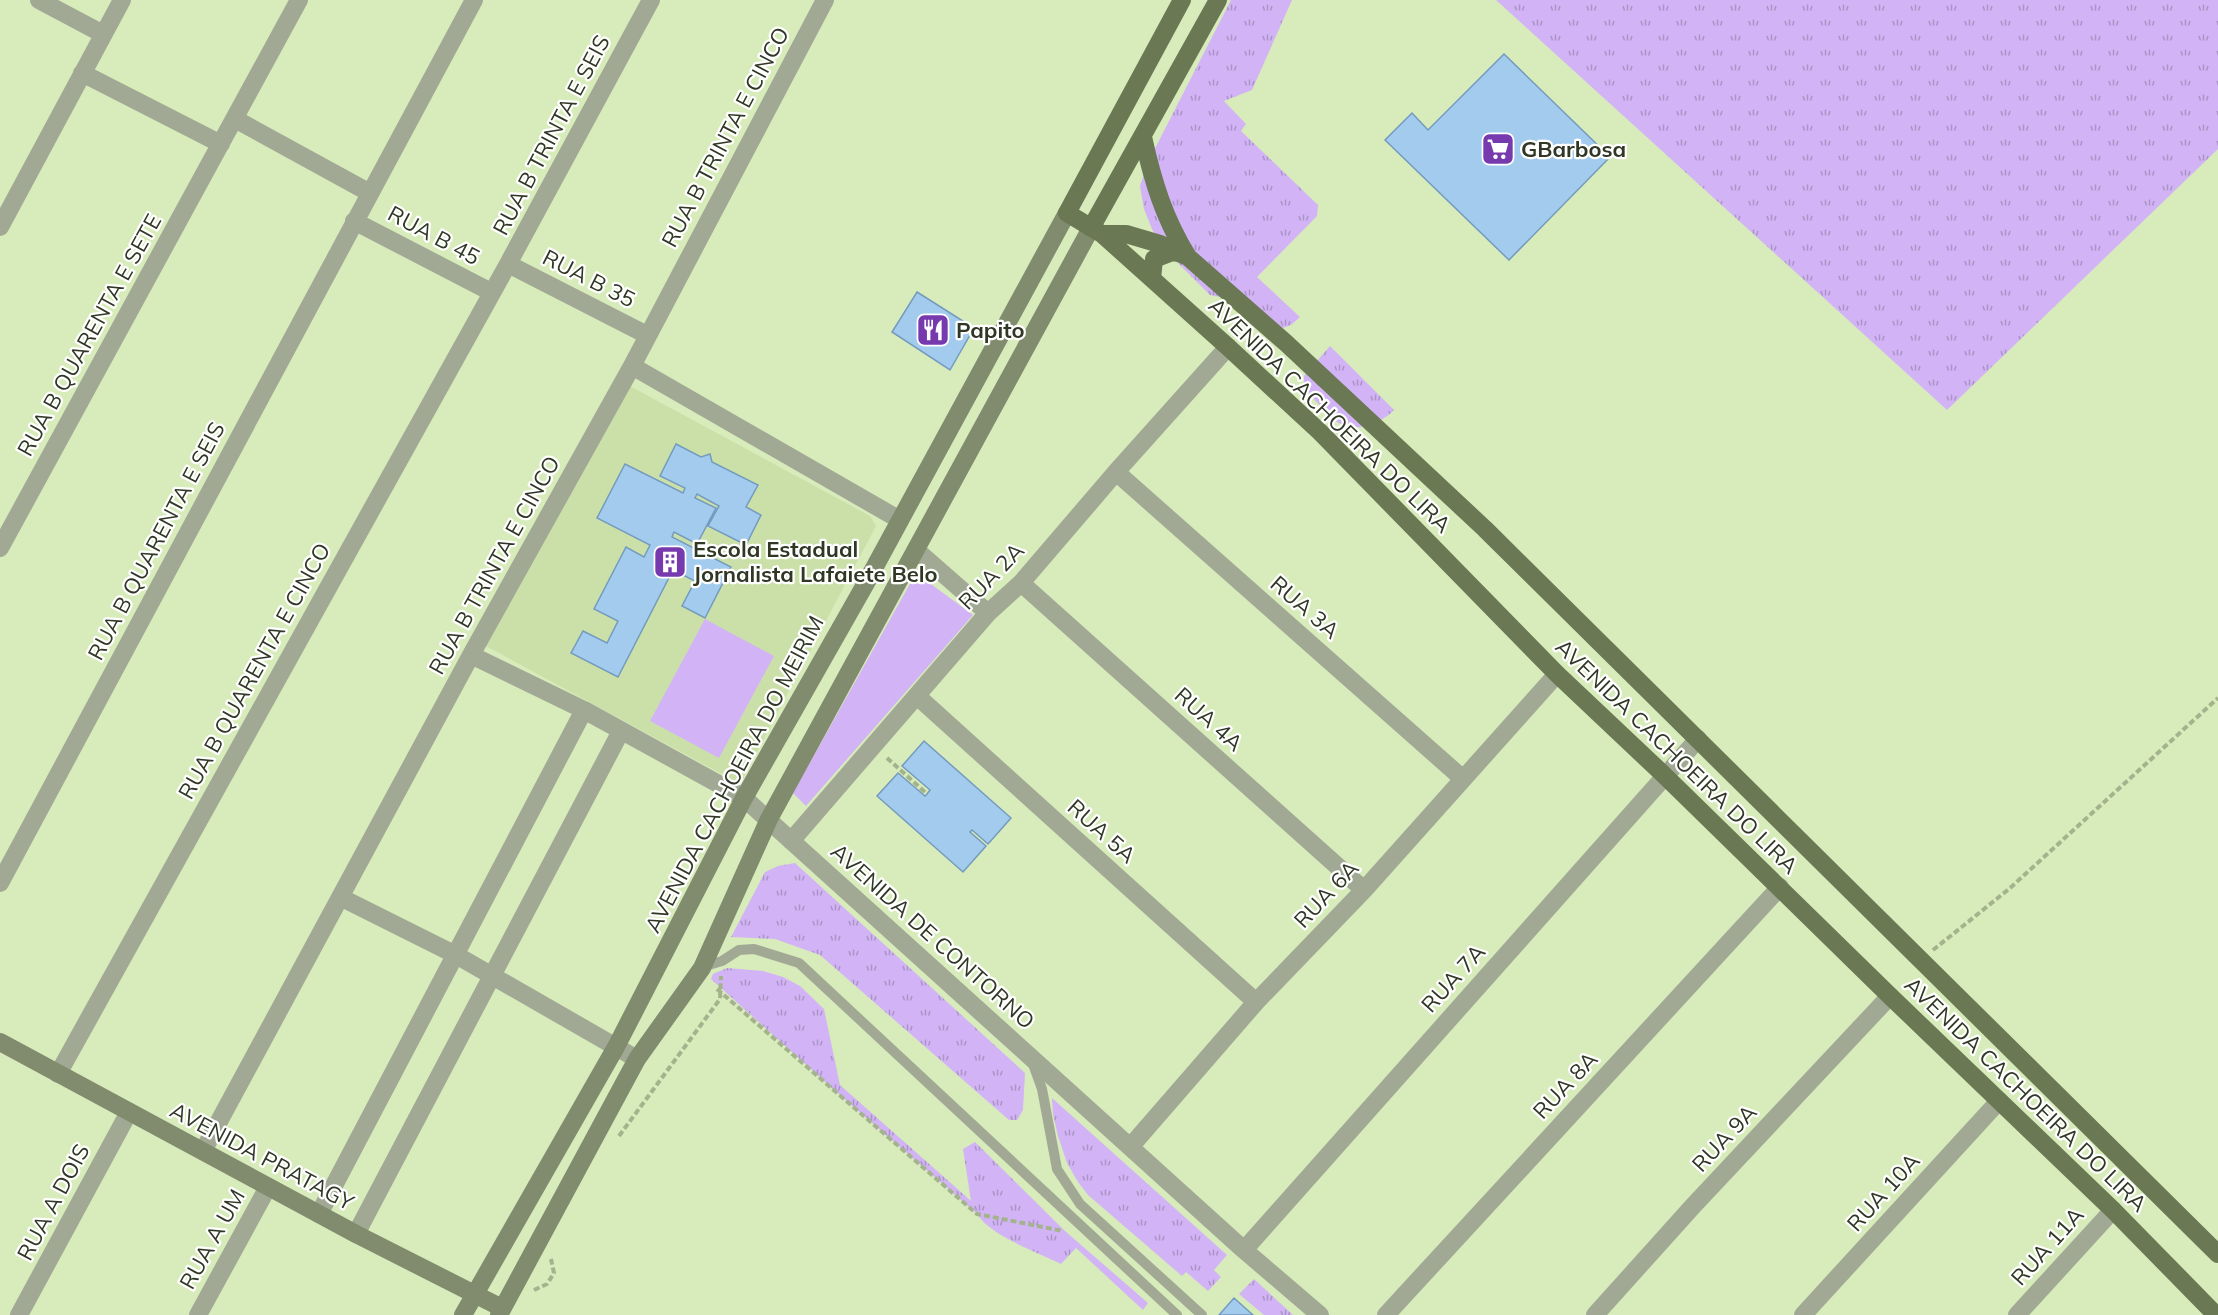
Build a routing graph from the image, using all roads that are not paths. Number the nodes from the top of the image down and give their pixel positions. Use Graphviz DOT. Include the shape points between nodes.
graph roads {
  1 [pos="39,0"];
  2 [pos="122,0"];
  3 [pos="299,0"];
  4 [pos="474,0"];
  5 [pos="651,0"];
  6 [pos="825,0"];
  7 [pos="1182,0"];
  8 [pos="1218,0"];
  9 [pos="103,34"];
  10 [pos="82,73"];
  11 [pos="235,119"];
  12 [pos="1143,137"];
  13 [pos="221,144"];
  14 [pos="370,193"];
  15 [pos="1066,213"];
  16 [pos="354,221"];
  17 [pos="0,227"];
  18 [pos="1097,231"];
  19 [pos="1184,255"];
  20 [pos="508,264"];
  21 [pos="1152,279"];
  22 [pos="491,292"];
  23 [pos="647,335"];
  24 [pos="1228,347"];
  25 [pos="632,366"];
  26 [pos="1116,472"];
  27 [pos="900,520"];
  28 [pos="0,548"];
  29 [pos="916,550"];
  30 [pos="1021,583"];
  31 [pos="988,613"];
  32 [pos="471,655"];
  33 [pos="1557,674"];
  34 [pos="917,696"];
  35 [pos="584,710"];
  36 [pos="621,731"];
  37 [pos="1698,739"];
  38 [pos="1664,775"];
  39 [pos="1462,778"];
  40 [pos="744,798"];
  41 [pos="768,819"];
  42 [pos="791,841"];
  43 [pos="0,883"];
  44 [pos="1780,887"];
  45 [pos="1364,890"];
  46 [pos="340,897"];
  47 [pos="456,955"];
  48 [pos="702,968"];
  49 [pos="492,975"];
  50 [pos="1890,996"];
  51 [pos="1256,1002"];
  52 [pos="0,1043"];
  53 [pos="616,1047"];
  54 [pos="1031,1056"];
  55 [pos="637,1059"];
  56 [pos="58,1074"];
  57 [pos="1999,1101"];
  58 [pos="129,1112"];
  59 [pos="1131,1146"];
  60 [pos="203,1151"];
  61 [pos="268,1187"];
  62 [pos="2113,1210"];
  63 [pos="319,1214"];
  64 [pos="356,1234"];
  65 [pos="1244,1250"];
  66 [pos="2218,1254"];
  67 [pos="473,1295"];
  68 [pos="501,1312"];
  69 [pos="19,1315"];
  70 [pos="198,1315"];
  71 [pos="463,1315"];
  72 [pos="1177,1315"];
  73 [pos="1202,1315"];
  74 [pos="1320,1315"];
  75 [pos="1386,1315"];
  76 [pos="1595,1315"];
  77 [pos="1803,1315"];
  78 [pos="2017,1315"];
  79 [pos="2216,1315"];
  1 -- 9 [label="street"];
  2 -- 9 [label="street"];
  3 -- 11 [label="street, RUA B QUARENTA E SETE"];
  4 -- 14 [label="street, RUA B QUARENTA E SEIS"];
  5 -- 20 [label="street, RUA B TRINTA E SEIS"];
  6 -- 23 [label="street, RUA B TRINTA E CINCO"];
  7 -- 15 [label="main road, AVENIDA CACHOEIRA DO MEIRIM"];
  8 -- 12 [label="main road"];
  9 -- 10 [label="street"];
  10 -- 13 [label="street"];
  10 -- 17 [label="street"];
  11 -- 13 [label="street, RUA B QUARENTA E SETE"];
  11 -- 14 [label="street"];
  12 -- 18 [label="main road"];
  12 -- 19 [label="main road" via="1155,189"];
  13 -- 28 [label="street, RUA B QUARENTA E SETE"];
  14 -- 16 [label="street, RUA B QUARENTA E SEIS"];
  15 -- 18 [label="main road, AVENIDA CACHOEIRA DO LIRA"];
  15 -- 27 [label="street, AVENIDA CACHOEIRA DO MEIRIM"];
  16 -- 22 [label="street, RUA B 45"];
  16 -- 43 [label="street, RUA B QUARENTA E SEIS"];
  18 -- 19 [label="main road, AVENIDA CACHOEIRA DO LIRA" via="1126,234"];
  18 -- 21 [label="main road, AVENIDA CACHOEIRA DO LIRA"];
  18 -- 29 [label="street"];
  19 -- 21 [label="main road" via="1172,252 1154,260"];
  19 -- 37 [label="main road, AVENIDA CACHOEIRA DO LIRA" via="1287,343 1485,529"];
  20 -- 22 [label="street, RUA B TRINTA E SEIS"];
  20 -- 23 [label="street, RUA B 35"];
  21 -- 24 [label="main road, AVENIDA CACHOEIRA DO LIRA"];
  22 -- 56 [label="street, RUA B QUARENTA E CINCO"];
  23 -- 25 [label="street, RUA B TRINTA E CINCO"];
  24 -- 26 [label="street, RUA 2A"];
  24 -- 33 [label="main road, AVENIDA CACHOEIRA DO LIRA" via="1320,432"];
  25 -- 27 [label="street"];
  25 -- 32 [label="street, RUA B TRINTA E CINCO"];
  26 -- 30 [label="street, RUA 2A"];
  26 -- 39 [label="street, RUA 3A"];
  27 -- 40 [label="street, AVENIDA CACHOEIRA DO MEIRIM"];
  29 -- 31 [label="street"];
  29 -- 41 [label="street"];
  30 -- 31 [label="street, RUA 2A"];
  30 -- 45 [label="street, RUA 4A"];
  31 -- 34 [label="street, RUA 2A"];
  32 -- 35 [label="street, AVENIDA DE CONTORNO"];
  32 -- 46 [label="street, RUA B TRINTA E CINCO"];
  33 -- 38 [label="main road, AVENIDA CACHOEIRA DO LIRA"];
  33 -- 39 [label="street, RUA 6A"];
  34 -- 42 [label="street, RUA 2A"];
  34 -- 51 [label="street, RUA 5A"];
  35 -- 36 [label="street, AVENIDA DE CONTORNO"];
  35 -- 47 [label="street"];
  36 -- 40 [label="street, AVENIDA DE CONTORNO"];
  36 -- 49 [label="street"];
  37 -- 38 [label="street, RUA 7A"];
  37 -- 66 [label="main road, AVENIDA CACHOEIRA DO LIRA"];
  38 -- 44 [label="main road, AVENIDA CACHOEIRA DO LIRA"];
  38 -- 65 [label="street, RUA 7A"];
  39 -- 45 [label="street, RUA 6A"];
  40 -- 41 [label="street, AVENIDA DE CONTORNO"];
  40 -- 53 [label="street, AVENIDA CACHOEIRA DO MEIRIM"];
  41 -- 42 [label="street, AVENIDA DE CONTORNO"];
  41 -- 48 [label="street"];
  42 -- 54 [label="street, AVENIDA DE CONTORNO"];
  44 -- 50 [label="main road, AVENIDA CACHOEIRA DO LIRA"];
  44 -- 75 [label="street, RUA 8A"];
  45 -- 51 [label="street, RUA 6A"];
  46 -- 47 [label="street"];
  46 -- 60 [label="street, RUA B TRINTA E CINCO"];
  47 -- 49 [label="street"];
  47 -- 63 [label="street"];
  48 -- 55 [label="street"];
  48 -- 72 [label="lane" via="739,950 754,950 799,963"];
  49 -- 53 [label="street"];
  49 -- 64 [label="street"];
  50 -- 57 [label="main road, AVENIDA CACHOEIRA DO LIRA"];
  50 -- 76 [label="street, RUA 9A"];
  51 -- 59 [label="street, RUA 6A"];
  52 -- 56 [label="street, AVENIDA PRATAGY"];
  53 -- 55 [label="street"];
  53 -- 67 [label="street, AVENIDA CACHOEIRA DO MEIRIM"];
  54 -- 59 [label="street, AVENIDA DE CONTORNO"];
  54 -- 73 [label="lane" via="1058,1168 1080,1204"];
  55 -- 68 [label="street"];
  56 -- 58 [label="street, AVENIDA PRATAGY"];
  57 -- 62 [label="main road, AVENIDA CACHOEIRA DO LIRA"];
  57 -- 77 [label="street, RUA 10A"];
  58 -- 60 [label="street, AVENIDA PRATAGY"];
  58 -- 69 [label="street, RUA A DOIS"];
  59 -- 65 [label="street, AVENIDA DE CONTORNO"];
  60 -- 61 [label="street, AVENIDA PRATAGY"];
  61 -- 63 [label="street, AVENIDA PRATAGY"];
  61 -- 70 [label="street, RUA A UM"];
  62 -- 78 [label="street, RUA 11A"];
  62 -- 79 [label="main road, AVENIDA CACHOEIRA DO LIRA"];
  63 -- 64 [label="street, AVENIDA PRATAGY"];
  64 -- 67 [label="street, AVENIDA PRATAGY"];
  65 -- 74 [label="street, AVENIDA DE CONTORNO"];
  67 -- 68 [label="street, AVENIDA PRATAGY"];
  67 -- 71 [label="street, AVENIDA CACHOEIRA DO MEIRIM"];
}
